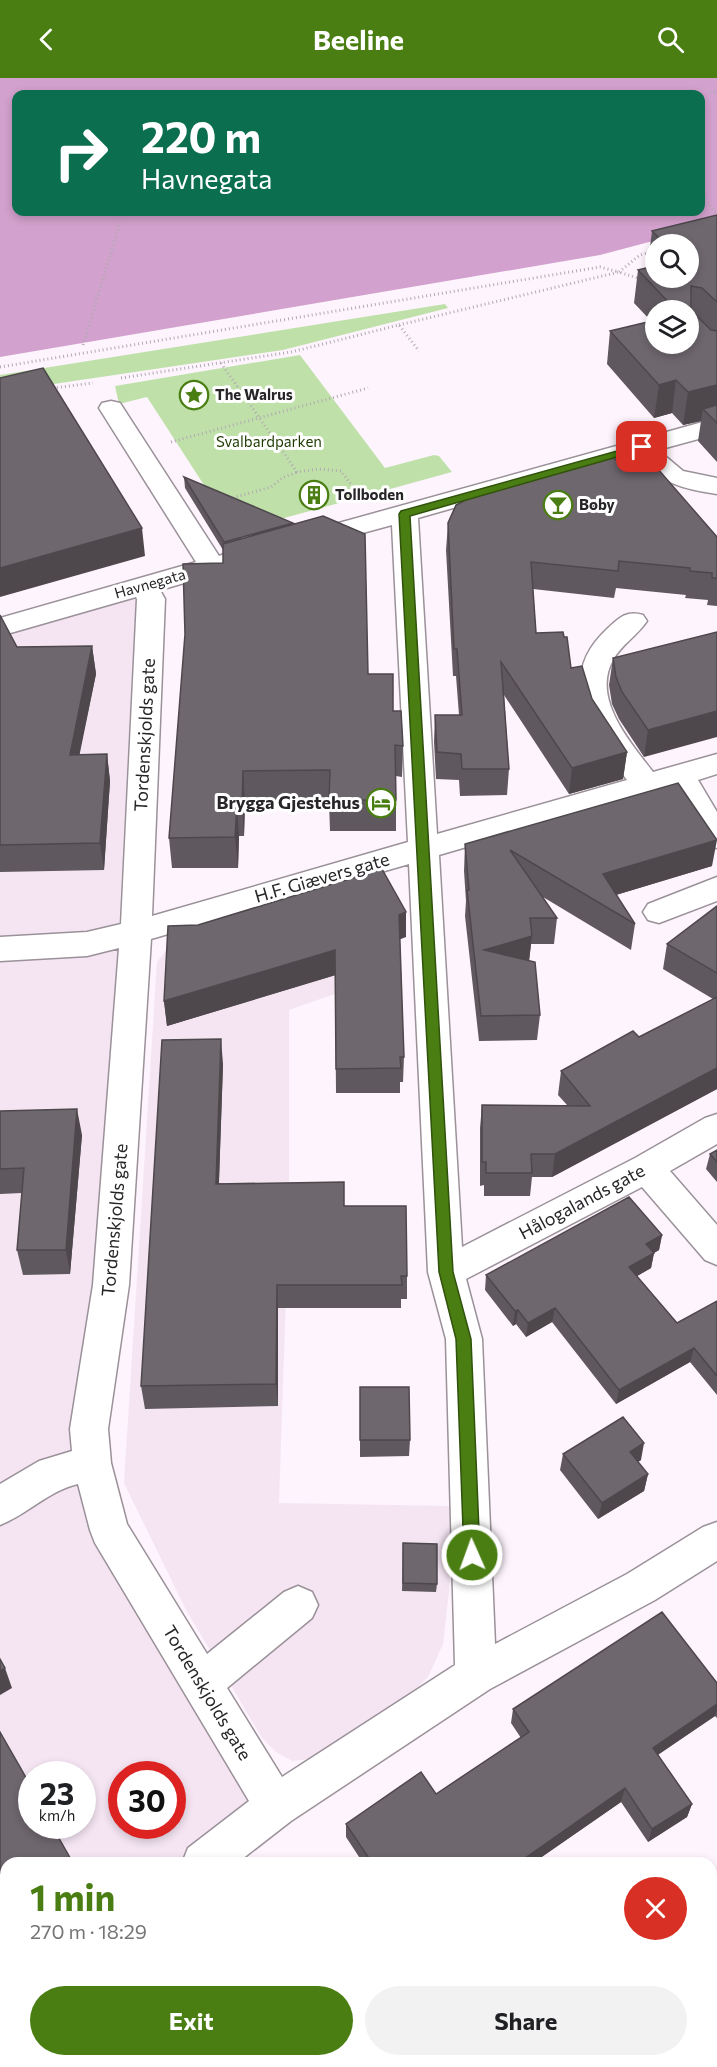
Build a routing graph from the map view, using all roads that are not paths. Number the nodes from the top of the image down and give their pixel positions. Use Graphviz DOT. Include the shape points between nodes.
graph roads {
  1 [pos="111,408"];
  2 [pos="717,426"];
  3 [pos="642,447"];
  4 [pos="717,486"];
  5 [pos="395,516"];
  6 [pos="281,547"];
  7 [pos="247,557"];
  8 [pos="212,566"];
  9 [pos="145,586"];
  10 [pos="633,621"];
  11 [pos="0,627"];
  12 [pos="717,764"];
  13 [pos="680,775"];
  14 [pos="647,785"];
  15 [pos="717,837"];
  16 [pos="423,849"];
  17 [pos="717,888"];
  18 [pos="659,912"];
  19 [pos="136,932"];
  20 [pos="0,949"];
  21 [pos="717,1128"];
  22 [pos="647,1168"];
  23 [pos="717,1250"];
  24 [pos="446,1272"];
  25 [pos="92,1463"];
  26 [pos="0,1507"];
  27 [pos="717,1540"];
  28 [pos="298,1605"];
  29 [pos="476,1675"];
  30 [pos="201,1684"];
  31 [pos="276,1806"];
  32 [pos="211,1857"];
  1 -- 8 [label="street"];
  2 -- 3 [label="street"];
  3 -- 4 [label="street" via="667,475"];
  3 -- 5 [label="street"];
  5 -- 6 [label="street"];
  5 -- 16 [label="street"];
  7 -- 8 [label="street, Havnegata"];
  8 -- 9 [label="street, Havnegata"];
  9 -- 11 [label="street, Havnegata"];
  9 -- 19 [label="street, Tordenskjolds gate" via="151,599"];
  10 -- 14 [label="street" via="600,653 592,692 607,730"];
  12 -- 13 [label="street, H.F. Giævers gate"];
  13 -- 14 [label="street, H.F. Giævers gate"];
  13 -- 15 [label="street"];
  14 -- 16 [label="street, H.F. Giævers gate"];
  16 -- 19 [label="street, H.F. Giævers gate"];
  16 -- 24 [label="street"];
  17 -- 18 [label="street"];
  19 -- 20 [label="street" via="87,944"];
  19 -- 25 [label="street, Tordenskjolds gate" via="111,1285 89,1429"];
  21 -- 22 [label="street, Hålogalands gate"];
  22 -- 23 [label="street"];
  22 -- 24 [label="street, Hålogalands gate"];
  24 -- 29 [label="street" via="464,1339"];
  25 -- 26 [label="street" via="52,1473"];
  25 -- 30 [label="street, Tordenskjolds gate" via="109,1530"];
  27 -- 29 [label="street" via="641,1587"];
  28 -- 30 [label="street"];
  29 -- 31 [label="street"];
  30 -- 31 [label="street, Tordenskjolds gate"];
  31 -- 32 [label="street"];
}
